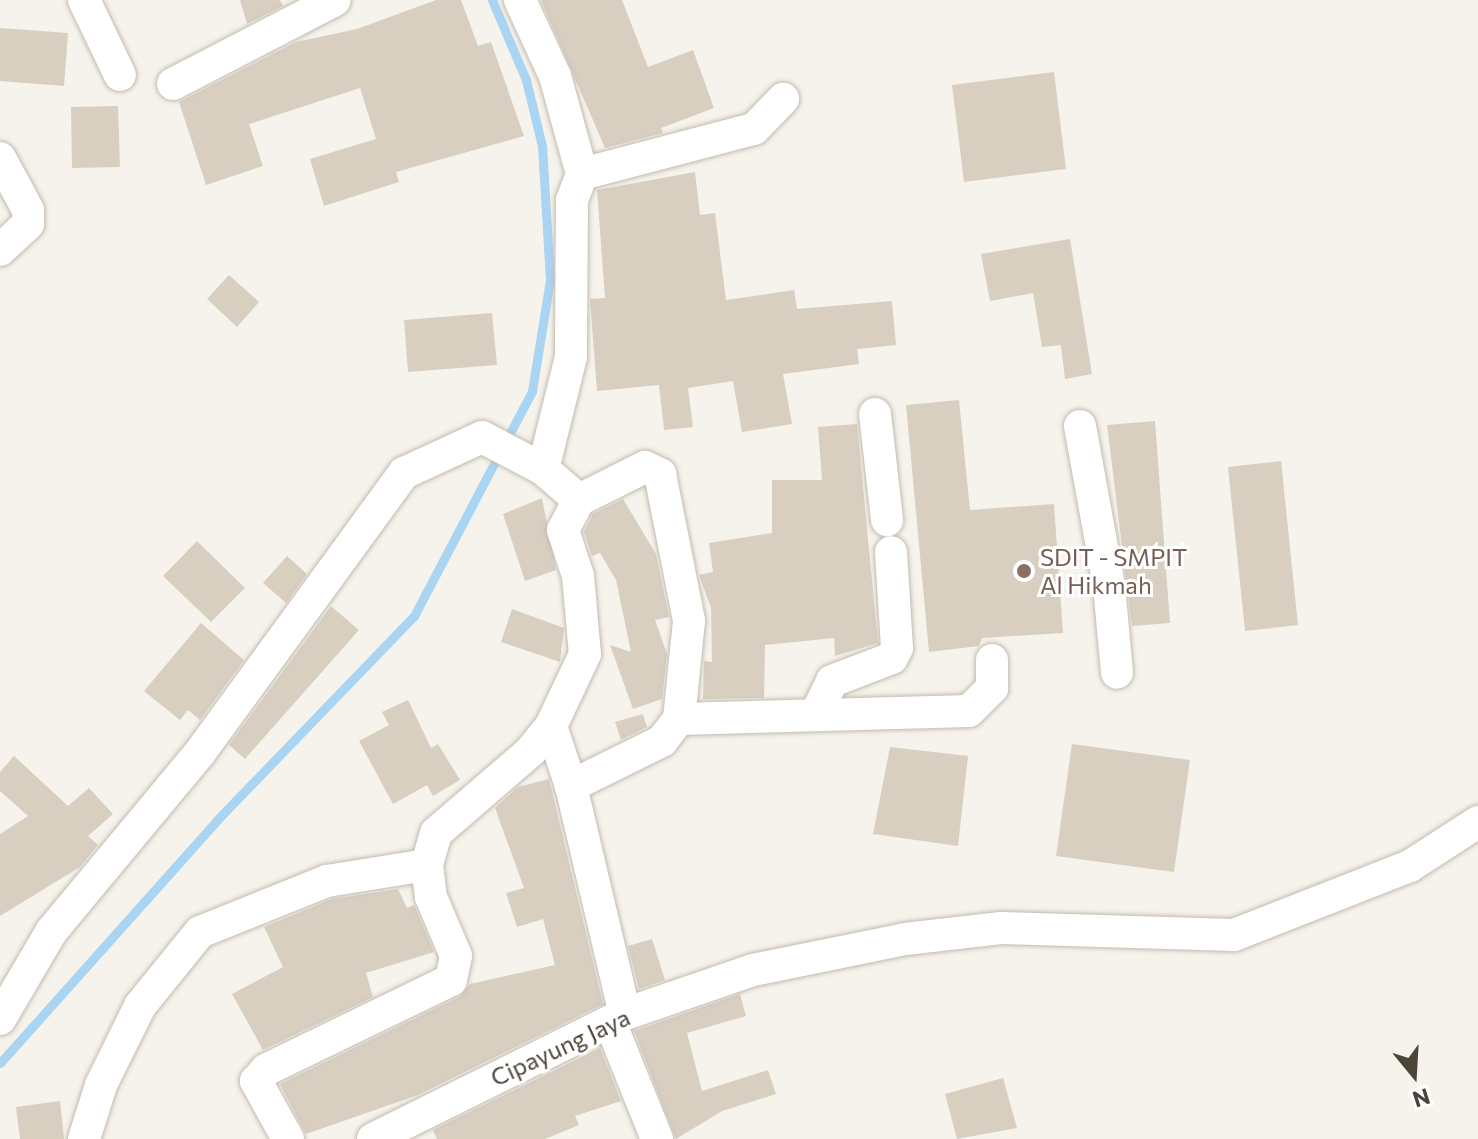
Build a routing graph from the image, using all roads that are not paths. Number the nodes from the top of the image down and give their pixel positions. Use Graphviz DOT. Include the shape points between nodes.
graph roads {
  1 [pos="84,0"];
  2 [pos="335,0"];
  3 [pos="520,0"];
  4 [pos="120,75"];
  5 [pos="173,84"];
  6 [pos="783,99"];
  7 [pos="0,158"];
  8 [pos="582,174"];
  9 [pos="0,250"];
  10 [pos="875,414"];
  11 [pos="1080,426"];
  12 [pos="533,464"];
  13 [pos="579,500"];
  14 [pos="887,520"];
  15 [pos="891,552"];
  16 [pos="992,660"];
  17 [pos="1117,673"];
  18 [pos="817,712"];
  19 [pos="679,719"];
  20 [pos="551,726"];
  21 [pos="571,786"];
  22 [pos="1478,822"];
  23 [pos="427,865"];
  24 [pos="618,1018"];
  25 [pos="0,1019"];
  26 [pos="84,1139"];
  27 [pos="288,1139"];
  28 [pos="373,1139"];
  29 [pos="657,1139"];
  1 -- 4 [label="street"];
  2 -- 5 [label="street"];
  3 -- 8 [label="street" via="555,76"];
  6 -- 8 [label="street" via="754,129"];
  7 -- 9 [label="street" via="28,210 28,224"];
  8 -- 12 [label="street" via="572,200 571,357"];
  10 -- 14 [label="street"];
  11 -- 17 [label="street" via="1109,586"];
  12 -- 13 [label="street"];
  12 -- 25 [label="street" via="482,437 404,473 191,764 51,932"];
  13 -- 19 [label="street" via="645,467 660,474 689,621"];
  13 -- 20 [label="street" via="563,530 578,576 585,654"];
  15 -- 18 [label="street" via="897,648 892,658 832,681"];
  16 -- 18 [label="street" via="992,688 969,711"];
  18 -- 19 [label="street"];
  19 -- 21 [label="street" via="662,741"];
  20 -- 21 [label="street"];
  20 -- 23 [label="street" via="436,833"];
  21 -- 24 [label="street"];
  22 -- 24 [label="street, Cipayung Jaya" via="1410,866 1234,935 1001,928 905,939 753,970"];
  23 -- 26 [label="street" via="327,881 200,932 140,1006 101,1085"];
  23 -- 27 [label="street" via="431,897 456,956 451,980 266,1070 256,1081"];
  24 -- 28 [label="street, Cipayung Jaya"];
  24 -- 29 [label="street"];
}
